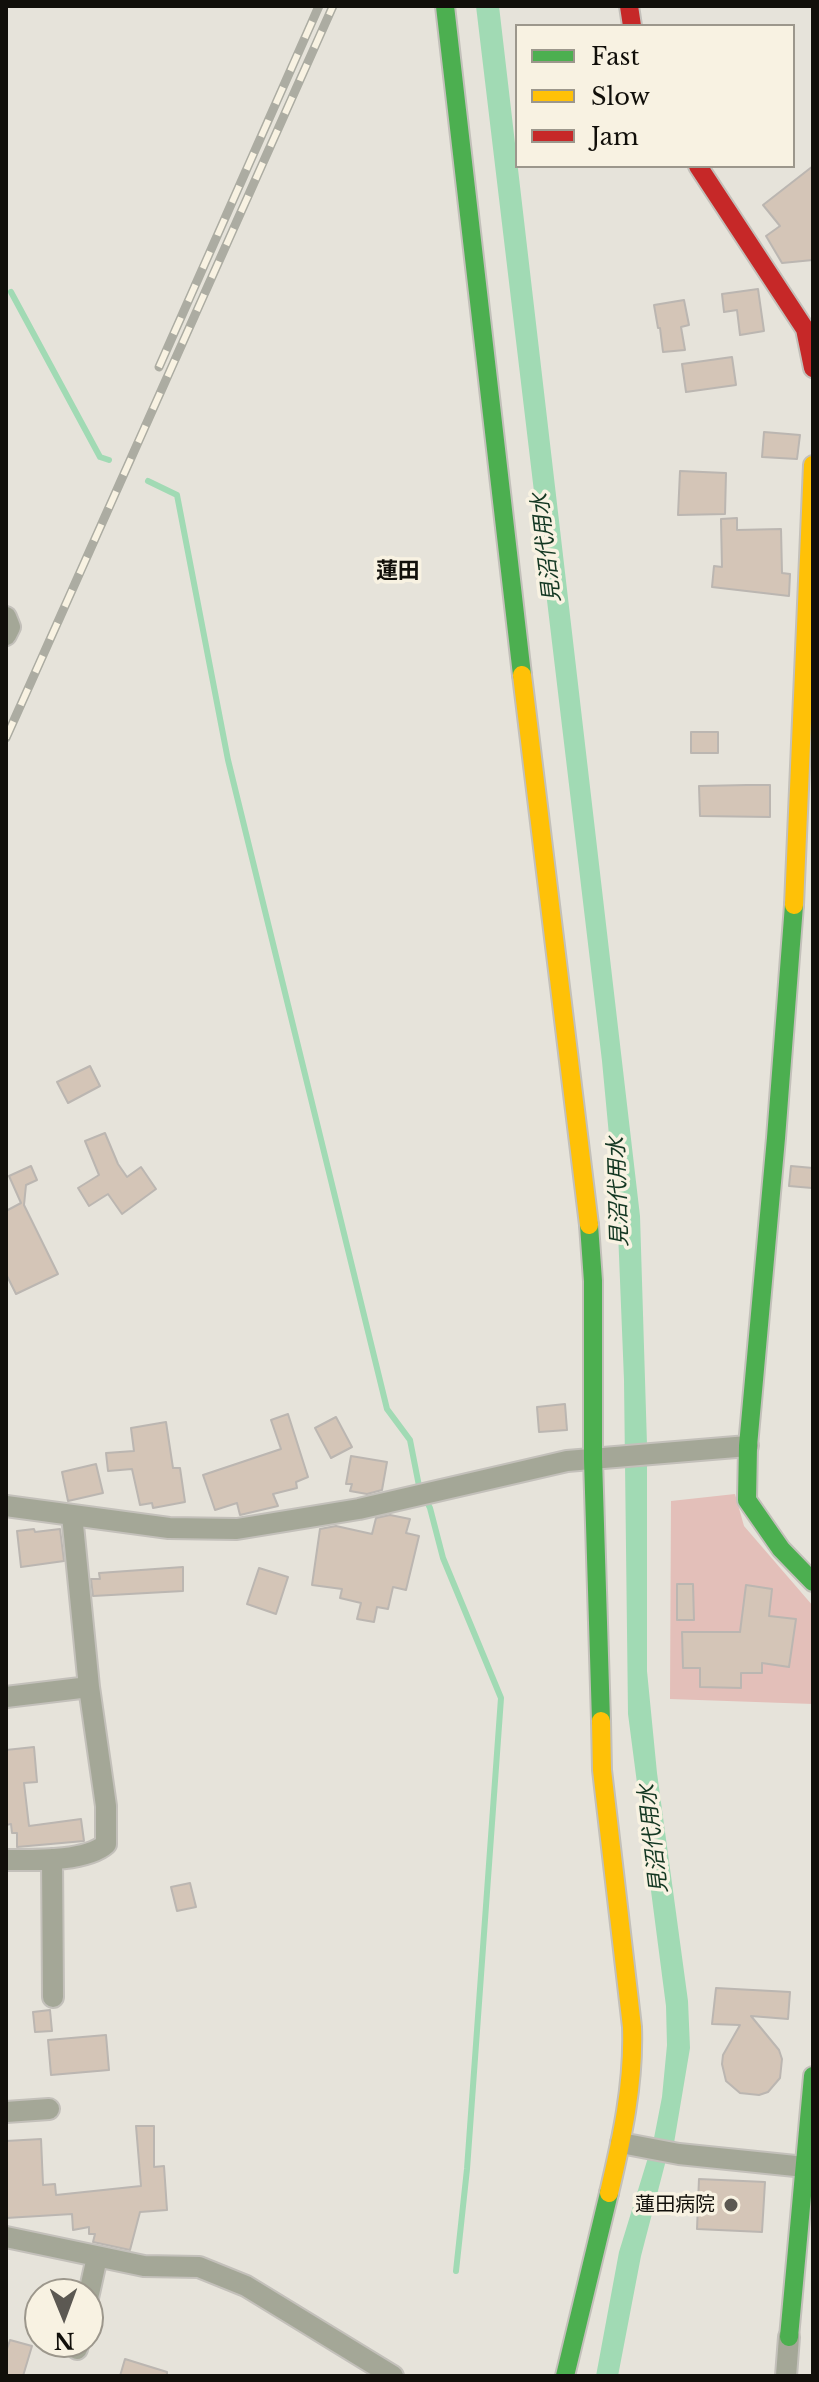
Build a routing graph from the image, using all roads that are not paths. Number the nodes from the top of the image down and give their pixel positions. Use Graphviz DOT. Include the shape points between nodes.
graph roads {
  1 [pos="445,6"];
  2 [pos="699,168"];
  3 [pos="813,368"];
  4 [pos="813,465"];
  5 [pos="6,617"];
  6 [pos="6,635"];
  7 [pos="748,1446"];
  8 [pos="593,1459"];
  9 [pos="6,1506"];
  10 [pos="72,1515"];
  11 [pos="813,1582"];
  12 [pos="89,1687"];
  13 [pos="6,1697"];
  14 [pos="52,1859"];
  15 [pos="6,1860"];
  16 [pos="53,1997"];
  17 [pos="813,2076"];
  18 [pos="49,2109"];
  19 [pos="6,2112"];
  20 [pos="621,2143"];
  21 [pos="805,2167"];
  22 [pos="6,2237"];
  23 [pos="97,2257"];
  24 [pos="92,2278"];
  25 [pos="789,2337"];
  26 [pos="393,2376"];
  27 [pos="565,2376"];
  28 [pos="786,2376"];
  1 -- 8 [label="street" via="589,1227"];
  2 -- 3 [label="street" via="805,329"];
  4 -- 7 [label="street" via="797,860"];
  5 -- 6 [label="street"];
  7 -- 8 [label="street"];
  7 -- 11 [label="street" via="747,1500 781,1549"];
  8 -- 10 [label="street" via="237,1529 169,1528"];
  8 -- 20 [label="street" via="602,1770 632,2027 633,2064"];
  9 -- 10 [label="street"];
  10 -- 12 [label="street"];
  12 -- 13 [label="street"];
  12 -- 14 [label="street" via="106,1806 106,1844 100,1850"];
  14 -- 15 [label="street"];
  14 -- 16 [label="street"];
  17 -- 21 [label="street"];
  18 -- 19 [label="street"];
  20 -- 21 [label="street"];
  20 -- 27 [label="street"];
  21 -- 25 [label="street"];
  22 -- 23 [label="street"];
  23 -- 24 [label="street"];
  23 -- 26 [label="street" via="144,2266 199,2267 246,2286"];
  25 -- 28 [label="street"];
}
